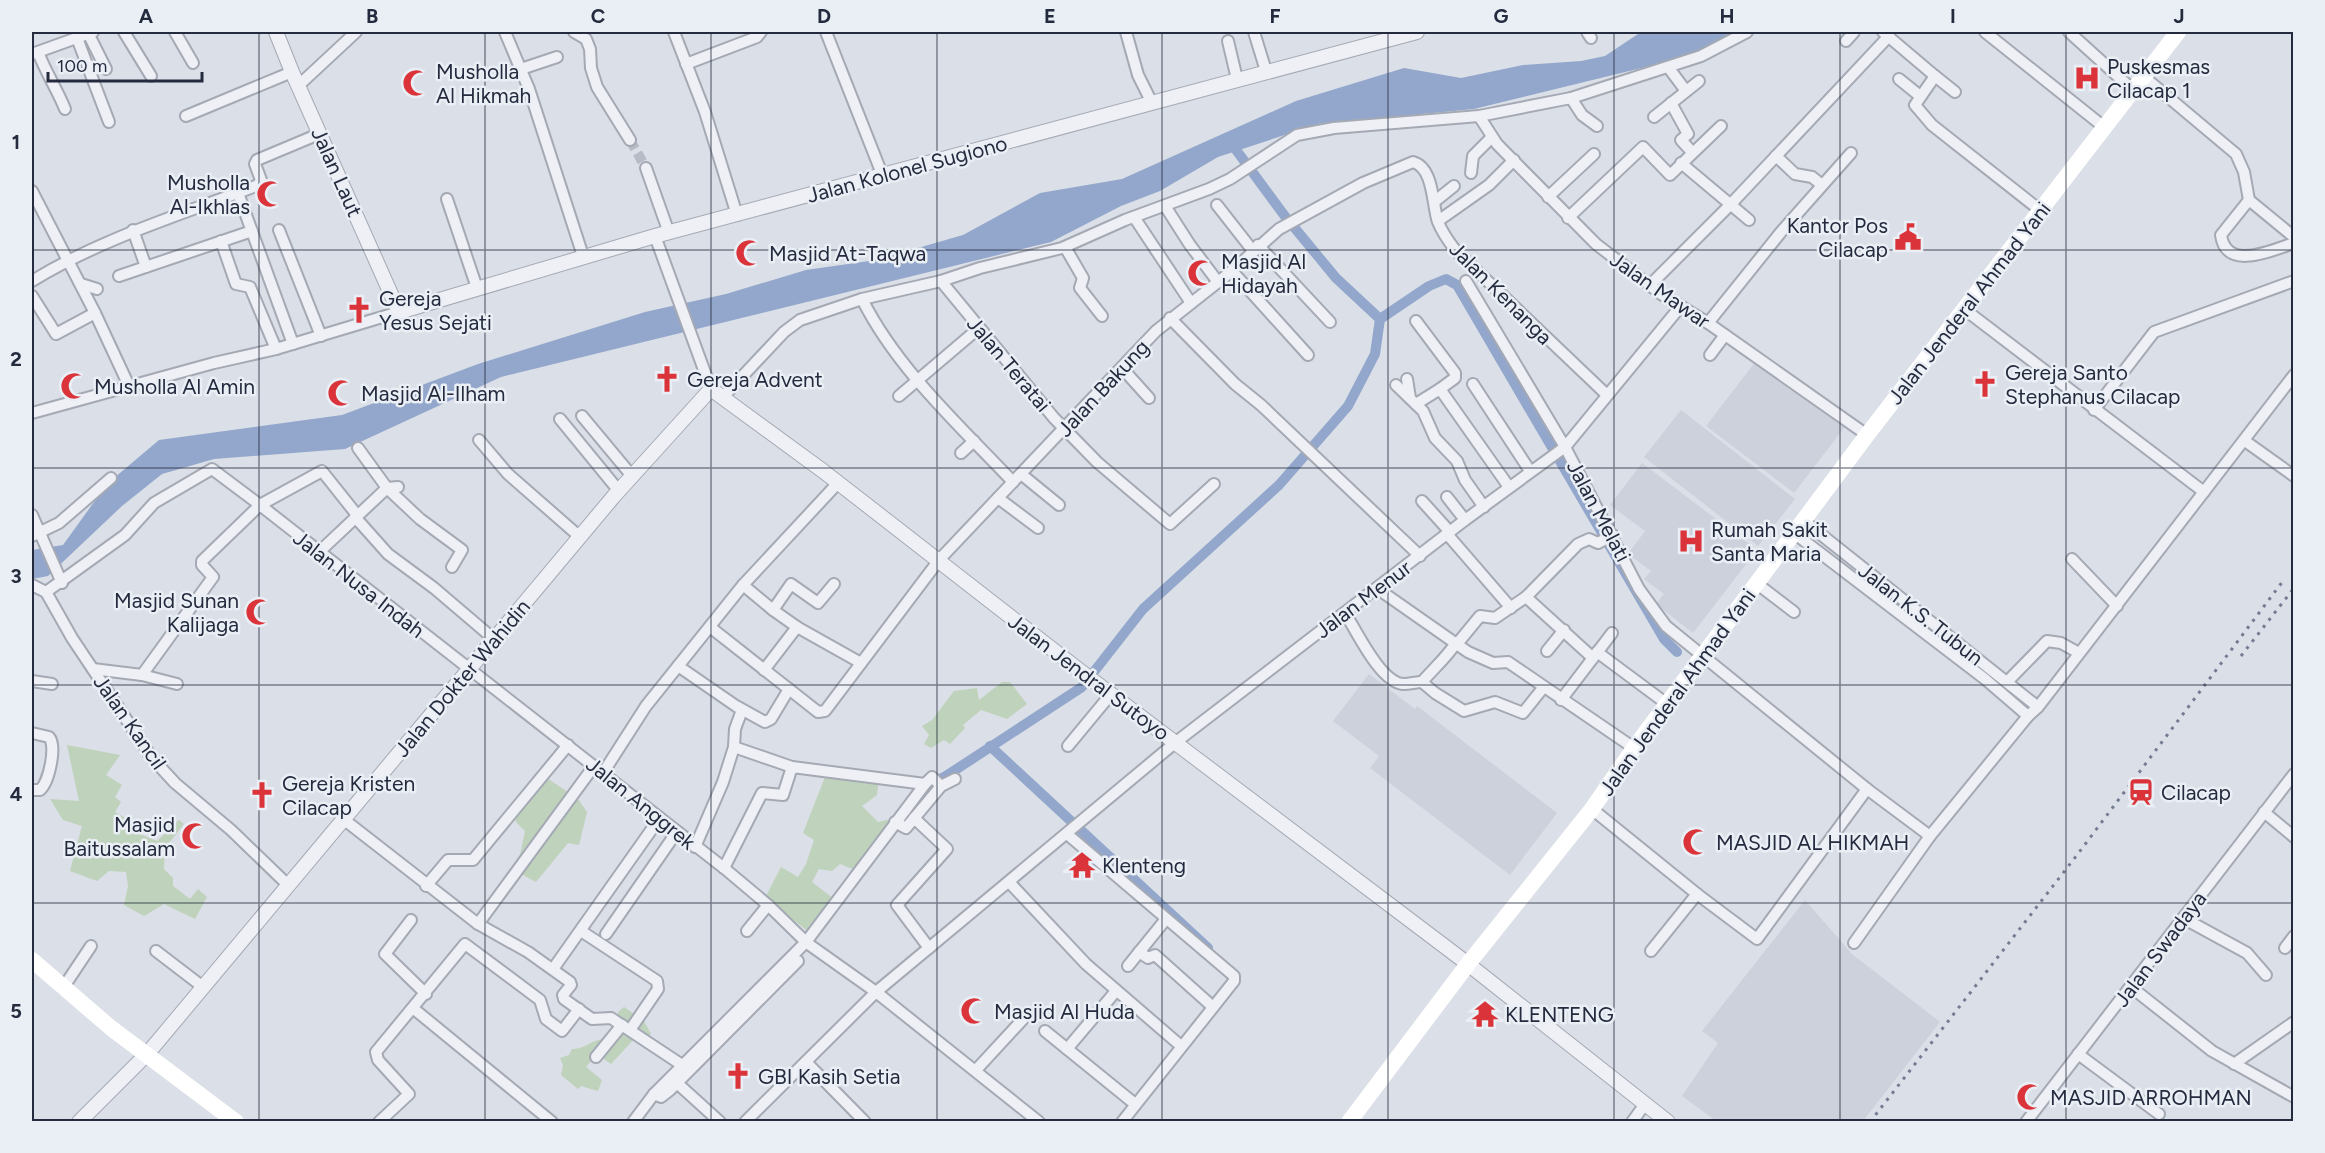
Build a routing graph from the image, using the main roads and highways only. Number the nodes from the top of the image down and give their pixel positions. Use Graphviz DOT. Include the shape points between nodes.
graph roads {
  1 [pos="2178,32"];
  2 [pos="32,960"];
  3 [pos="236,1122"];
  4 [pos="1349,1122"];
  1 -- 4 [label="main road, Jalan Jenderal Ahmad Yani" via="1867,435 1592,809"];
  2 -- 3 [label="main road"];
}
